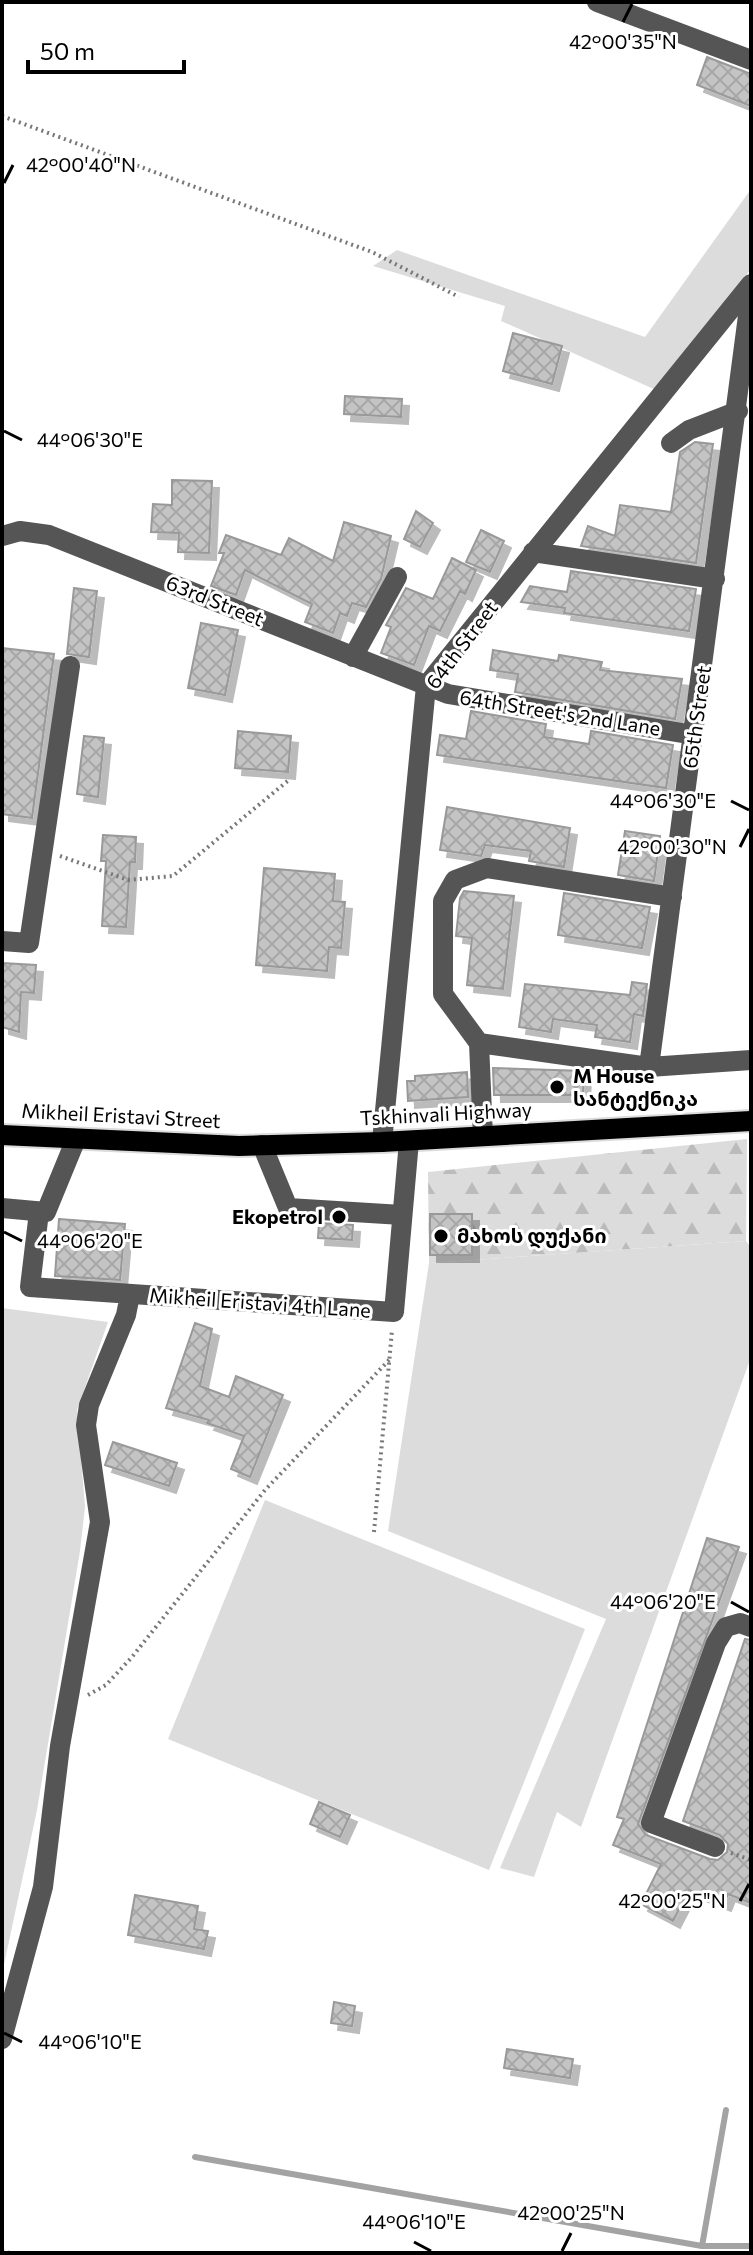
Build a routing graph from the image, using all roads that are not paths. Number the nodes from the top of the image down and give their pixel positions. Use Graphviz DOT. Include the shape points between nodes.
graph roads {
  1 [pos="597,2"];
  2 [pos="751,60"];
  3 [pos="751,284"];
  4 [pos="751,293"];
  5 [pos="738,411"];
  6 [pos="671,443"];
  7 [pos="2,536"];
  8 [pos="533,552"];
  9 [pos="397,577"];
  10 [pos="715,579"];
  11 [pos="353,657"];
  12 [pos="70,666"];
  13 [pos="426,686"];
  14 [pos="694,735"];
  15 [pos="406,894"];
  16 [pos="672,897"];
  17 [pos="443,901"];
  18 [pos="2,941"];
  19 [pos="479,1043"];
  20 [pos="751,1060"];
  21 [pos="649,1067"];
  22 [pos="751,1121"];
  23 [pos="2,1135"];
  24 [pos="483,1136"];
  25 [pos="76,1139"];
  26 [pos="409,1141"];
  27 [pos="382,1142"];
  28 [pos="262,1145"];
  29 [pos="239,1146"];
  30 [pos="2,1208"];
  31 [pos="39,1212"];
  32 [pos="402,1215"];
  33 [pos="130,1295"];
  34 [pos="751,1627"];
  35 [pos="715,1847"];
  36 [pos="2,2039"];
  1 -- 2 [label="street"];
  3 -- 8 [label="street, 64th Street"];
  4 -- 5 [label="street, 65th Street"];
  5 -- 6 [label="street"];
  5 -- 10 [label="street, 65th Street"];
  7 -- 11 [label="street, 63rd Street" via="20,531 49,535"];
  8 -- 10 [label="street"];
  8 -- 13 [label="street, 64th Street"];
  9 -- 11 [label="street"];
  10 -- 14 [label="street, 65th Street"];
  11 -- 13 [label="street, 63rd Street"];
  12 -- 18 [label="street" via="29,943"];
  13 -- 14 [label="street, 64th Street's 2nd Lane"];
  13 -- 15 [label="street, 64th Street"];
  14 -- 16 [label="street, 65th Street"];
  15 -- 17 [label="street"];
  15 -- 27 [label="street, 64th Street"];
  16 -- 17 [label="street" via="487,868 455,880"];
  16 -- 21 [label="street, 65th Street"];
  17 -- 19 [label="street" via="443,994"];
  19 -- 21 [label="street"];
  19 -- 24 [label="street"];
  20 -- 21 [label="street"];
  22 -- 24 [label="main road, Tskhinvali Highway"];
  23 -- 25 [label="main road, Mikheil Eristavi Street"];
  24 -- 26 [label="main road, Tskhinvali Highway"];
  25 -- 29 [label="main road, Mikheil Eristavi Street"];
  25 -- 31 [label="street" via="46,1212"];
  26 -- 27 [label="main road, Tskhinvali Highway"];
  26 -- 32 [label="street, Mikheil Eristavi 4th Lane"];
  27 -- 28 [label="main road, Tskhinvali Highway"];
  28 -- 29 [label="main road, Tskhinvali Highway"];
  28 -- 32 [label="street" via="288,1208"];
  30 -- 31 [label="street"];
  31 -- 33 [label="street" via="30,1287"];
  32 -- 33 [label="street, Mikheil Eristavi 4th Lane" via="394,1312"];
  33 -- 36 [label="street, Mikheil Eristavi 4th Lane" via="89,1405 86,1425 101,1512 60,1746 43,1887"];
  34 -- 35 [label="street" via="726,1627 716,1643 651,1823"];
}
